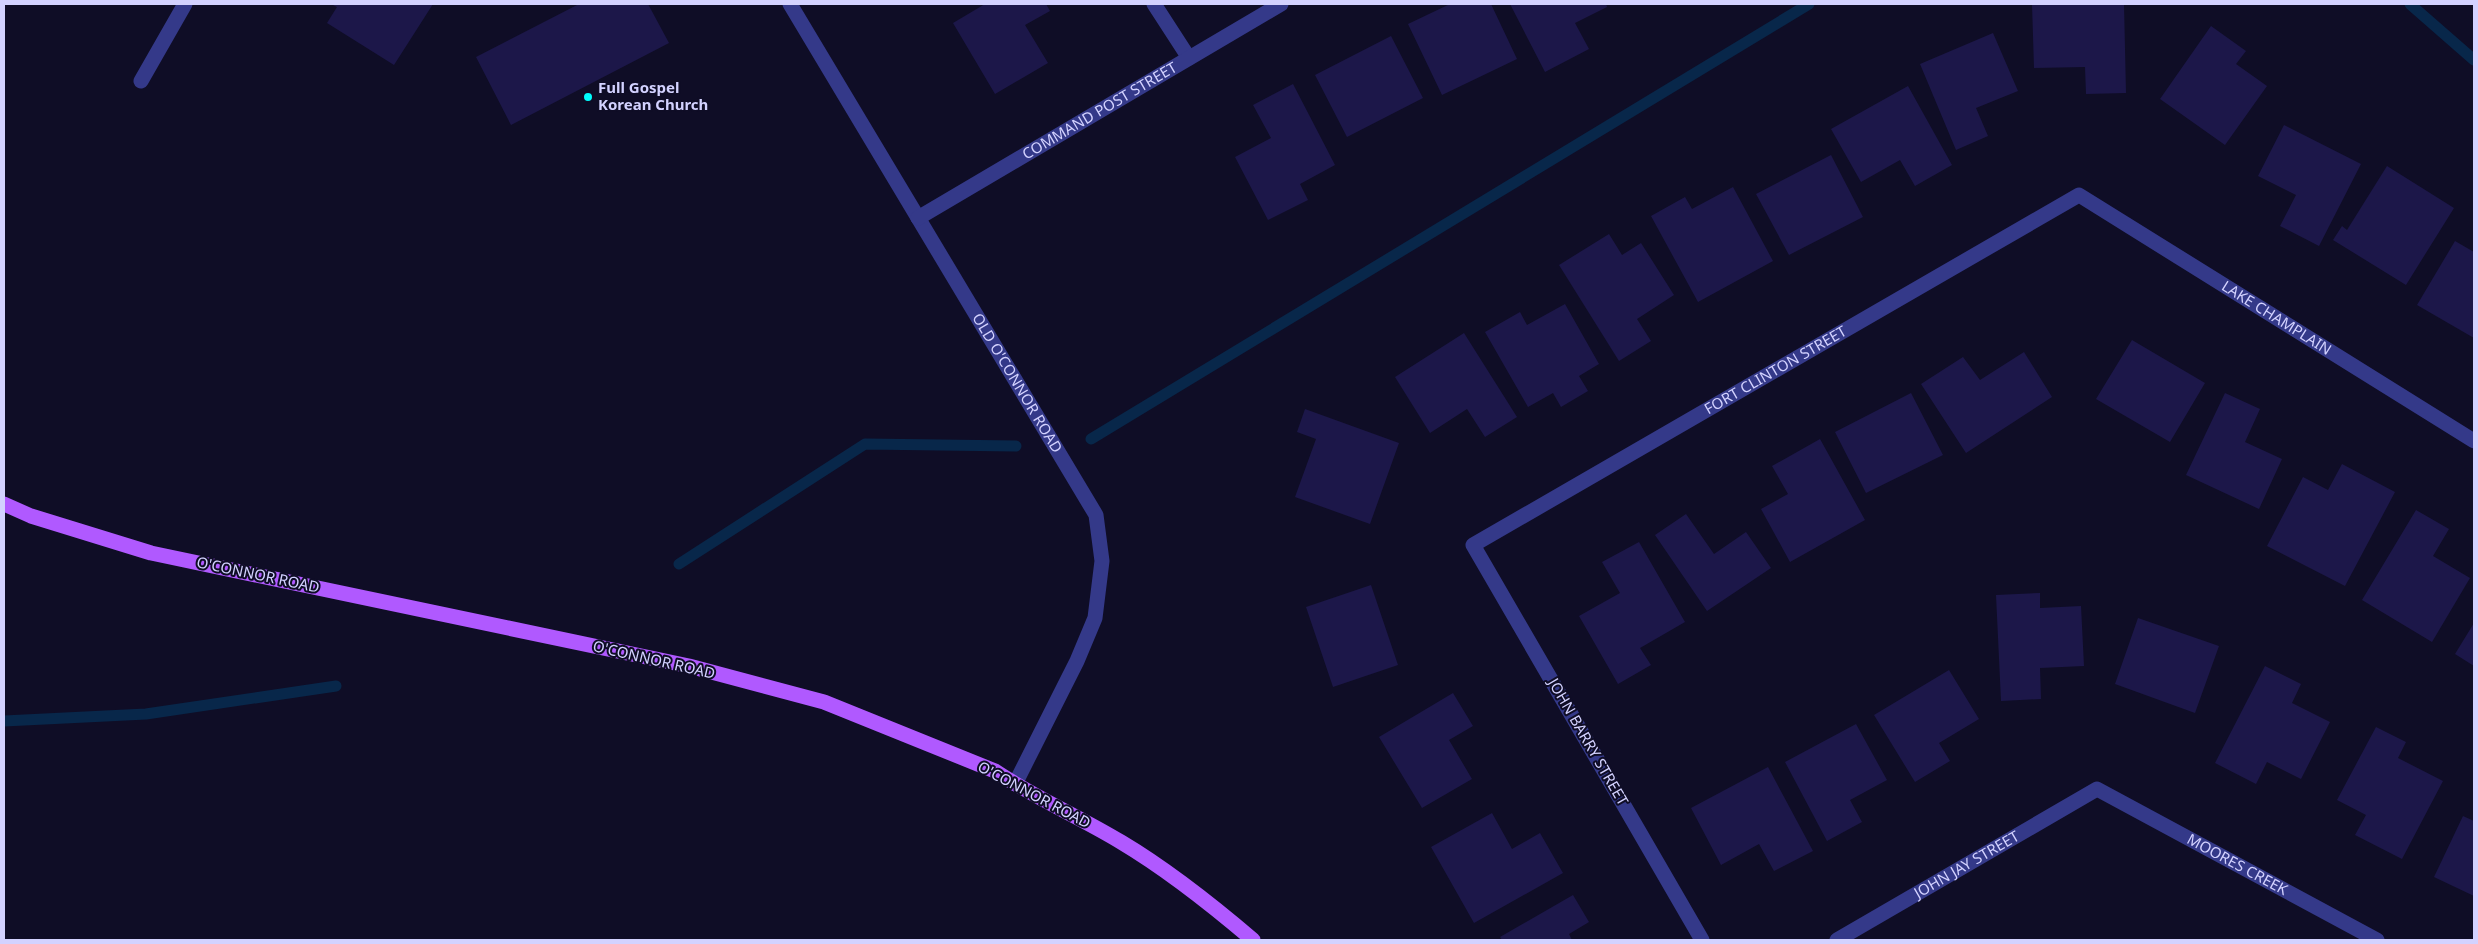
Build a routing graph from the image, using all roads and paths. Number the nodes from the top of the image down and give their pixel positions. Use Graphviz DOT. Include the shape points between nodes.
graph roads {
  1 [pos="186,4"];
  2 [pos="790,4"];
  3 [pos="1154,4"];
  4 [pos="1281,4"];
  5 [pos="1189,58"];
  6 [pos="141,81"];
  7 [pos="2079,195"];
  8 [pos="918,218"];
  9 [pos="2474,441"];
  10 [pos="4,504"];
  11 [pos="1473,545"];
  12 [pos="1015,784"];
  13 [pos="2098,789"];
  14 [pos="1253,940"];
  15 [pos="1702,940"];
  16 [pos="1837,940"];
  17 [pos="2377,940"];
  1 -- 6 [label="street"];
  2 -- 8 [label="street, OLD O'CONNOR ROAD"];
  3 -- 5 [label="street"];
  4 -- 5 [label="street, COMMAND POST STREET"];
  5 -- 8 [label="street, COMMAND POST STREET"];
  7 -- 9 [label="street, LAKE CHAMPLAIN"];
  7 -- 11 [label="street, FORT CLINTON STREET"];
  8 -- 12 [label="street, OLD O'CONNOR ROAD" via="1096,515 1102,561 1095,618"];
  10 -- 12 [label="main road, O'CONNOR ROAD" via="30,516 151,553 689,666 824,702 995,771"];
  11 -- 15 [label="street, JOHN BARRY STREET"];
  12 -- 14 [label="main road, O'CONNOR ROAD" via="1122,842 1215,908"];
  13 -- 16 [label="street, JOHN JAY STREET"];
  13 -- 17 [label="street, MOORES CREEK"];
}
